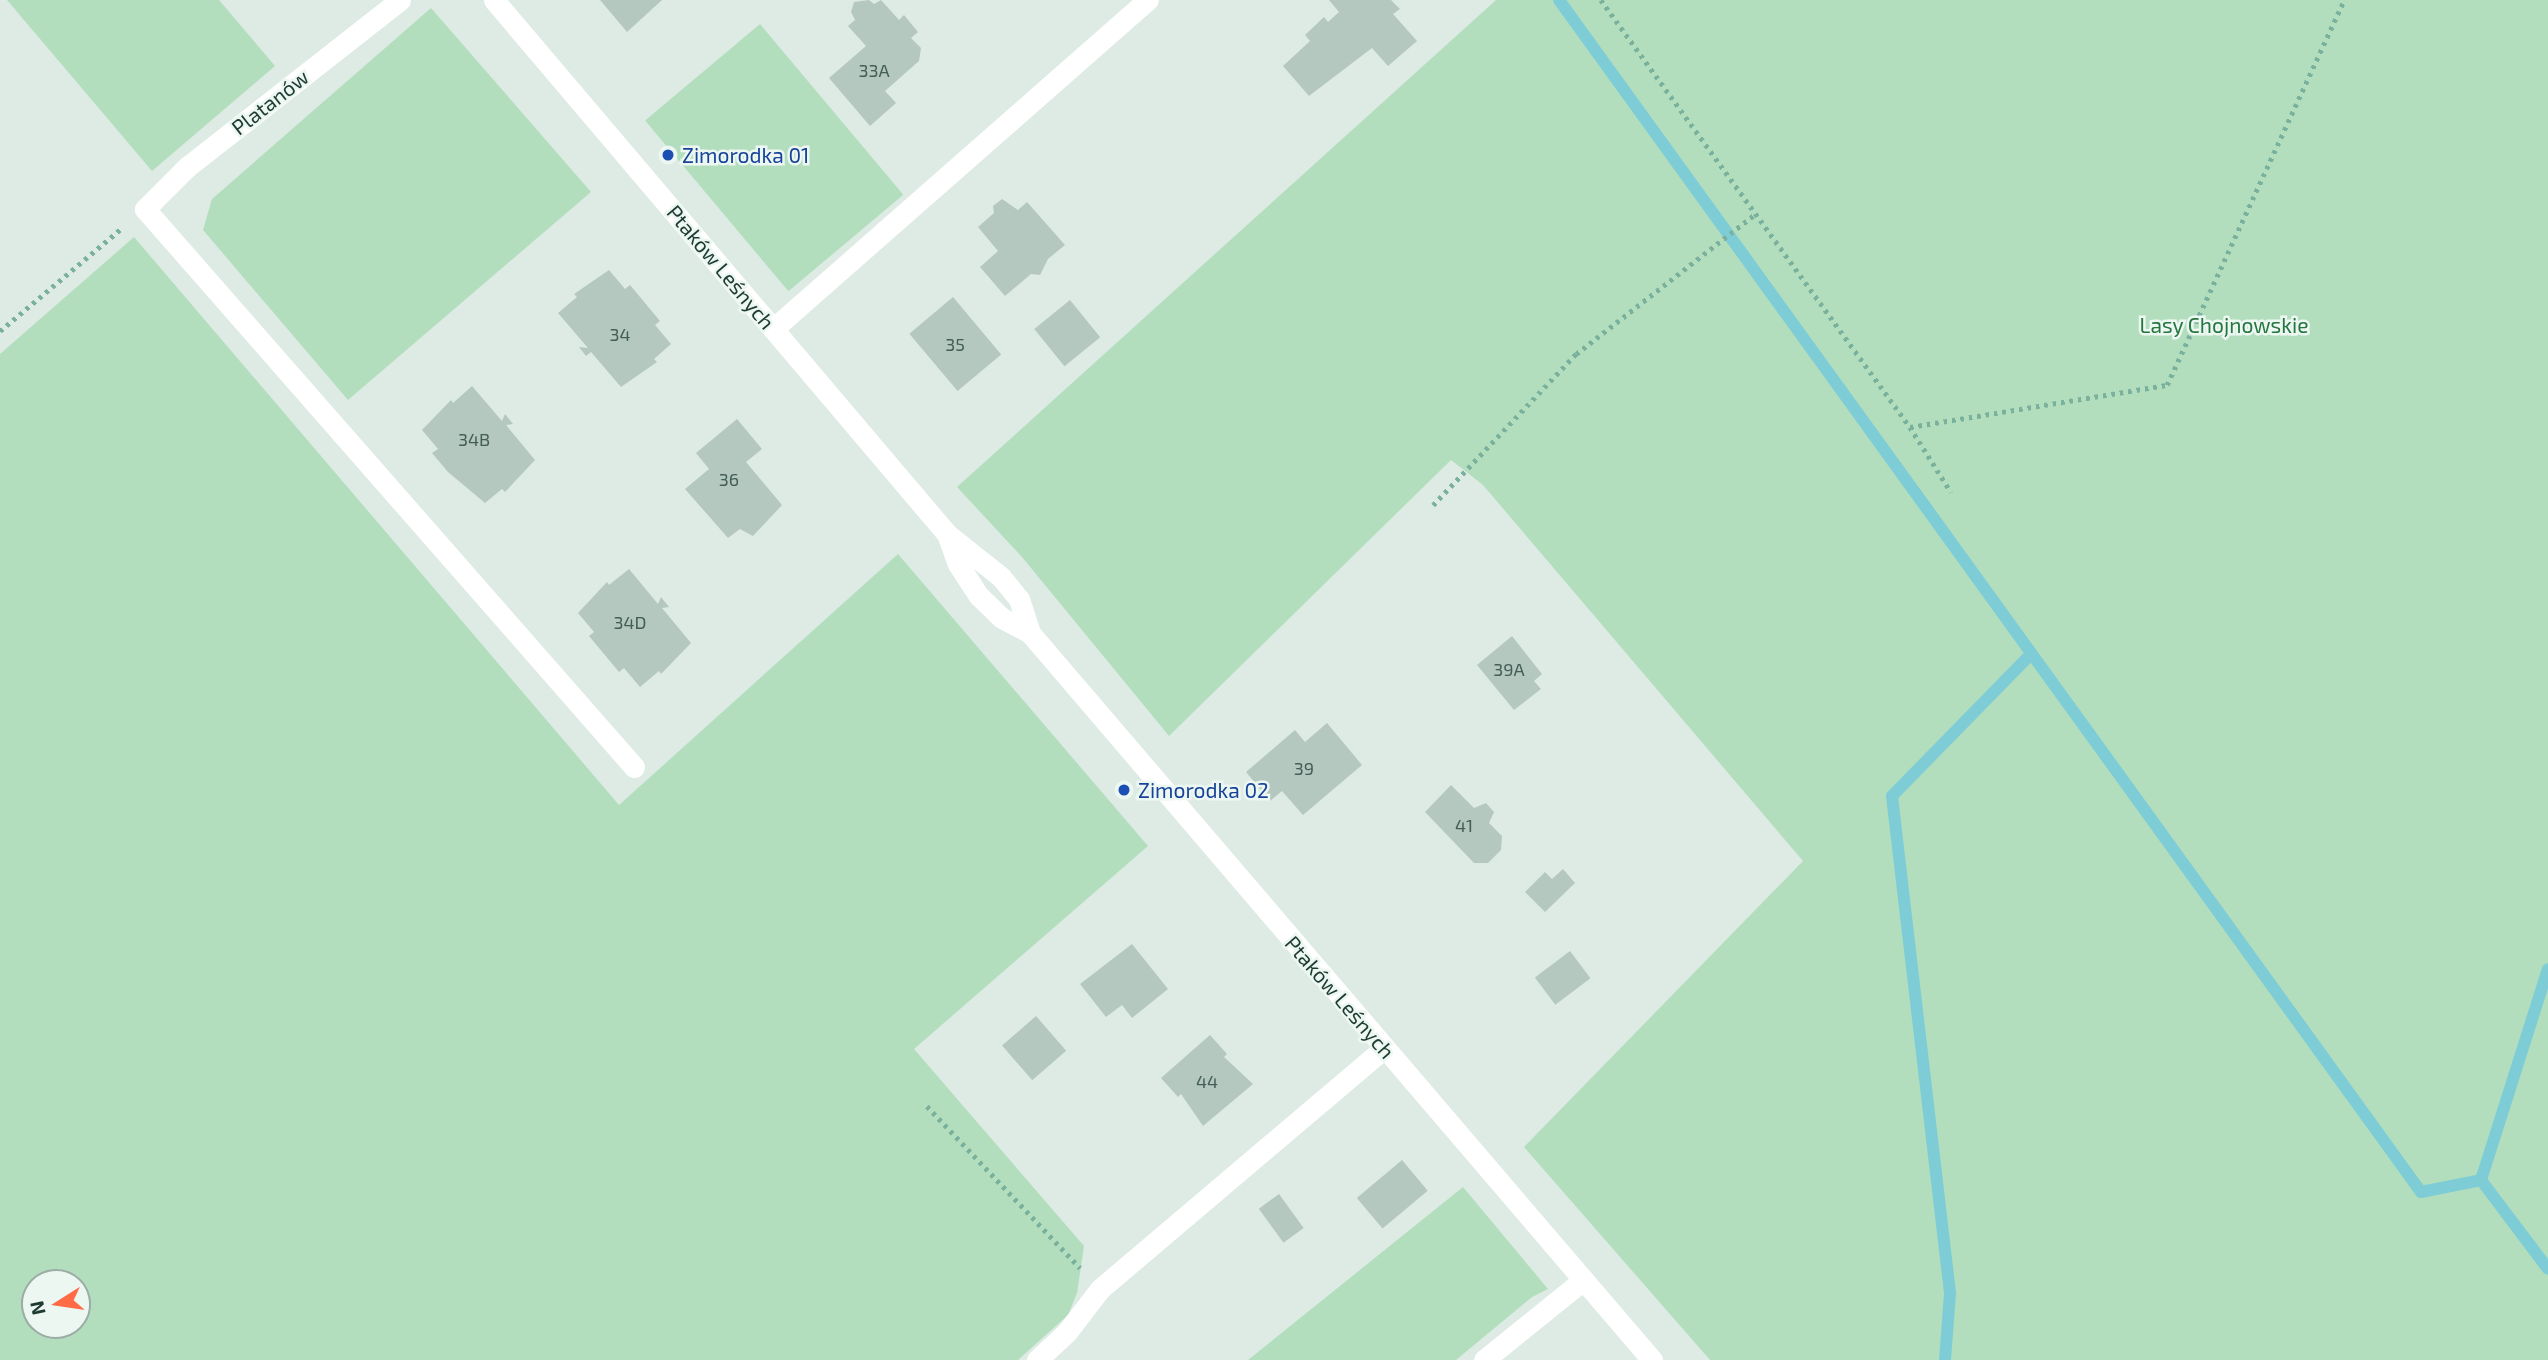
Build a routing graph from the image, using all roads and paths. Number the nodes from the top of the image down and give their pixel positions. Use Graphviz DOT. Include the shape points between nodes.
graph roads {
  1 [pos="400,0"];
  2 [pos="494,0"];
  3 [pos="1148,0"];
  4 [pos="1601,0"];
  5 [pos="2344,0"];
  6 [pos="145,209"];
  7 [pos="1755,214"];
  8 [pos="773,329"];
  9 [pos="0,331"];
  10 [pos="1910,427"];
  11 [pos="1951,492"];
  12 [pos="1433,505"];
  13 [pos="947,534"];
  14 [pos="1030,633"];
  15 [pos="634,767"];
  16 [pos="1384,1048"];
  17 [pos="927,1106"];
  18 [pos="1583,1280"];
  19 [pos="1100,1289"];
  20 [pos="1037,1360"];
  21 [pos="1484,1360"];
  22 [pos="1652,1360"];
  1 -- 6 [label="street, Platanów" via="188,166"];
  2 -- 8 [label="street, Ptaków Leśnych"];
  3 -- 8 [label="street"];
  4 -- 7 [label="path"];
  5 -- 10 [label="path" via="2167,385"];
  6 -- 9 [label="path"];
  6 -- 15 [label="street"];
  7 -- 10 [label="path"];
  7 -- 12 [label="path" via="1576,354"];
  8 -- 13 [label="street, Ptaków Leśnych"];
  10 -- 11 [label="path"];
  13 -- 14 [label="street, Ptaków Leśnych" via="958,564 979,596 1002,618"];
  13 -- 14 [label="street, Ptaków Leśnych" via="985,559 1007,584 1027,614"];
  14 -- 16 [label="street, Ptaków Leśnych"];
  16 -- 18 [label="street, Ptaków Leśnych"];
  16 -- 19 [label="street"];
  17 -- 19 [label="path"];
  18 -- 21 [label="street"];
  18 -- 22 [label="street, Ptaków Leśnych"];
  19 -- 20 [label="street" via="1067,1332"];
}
